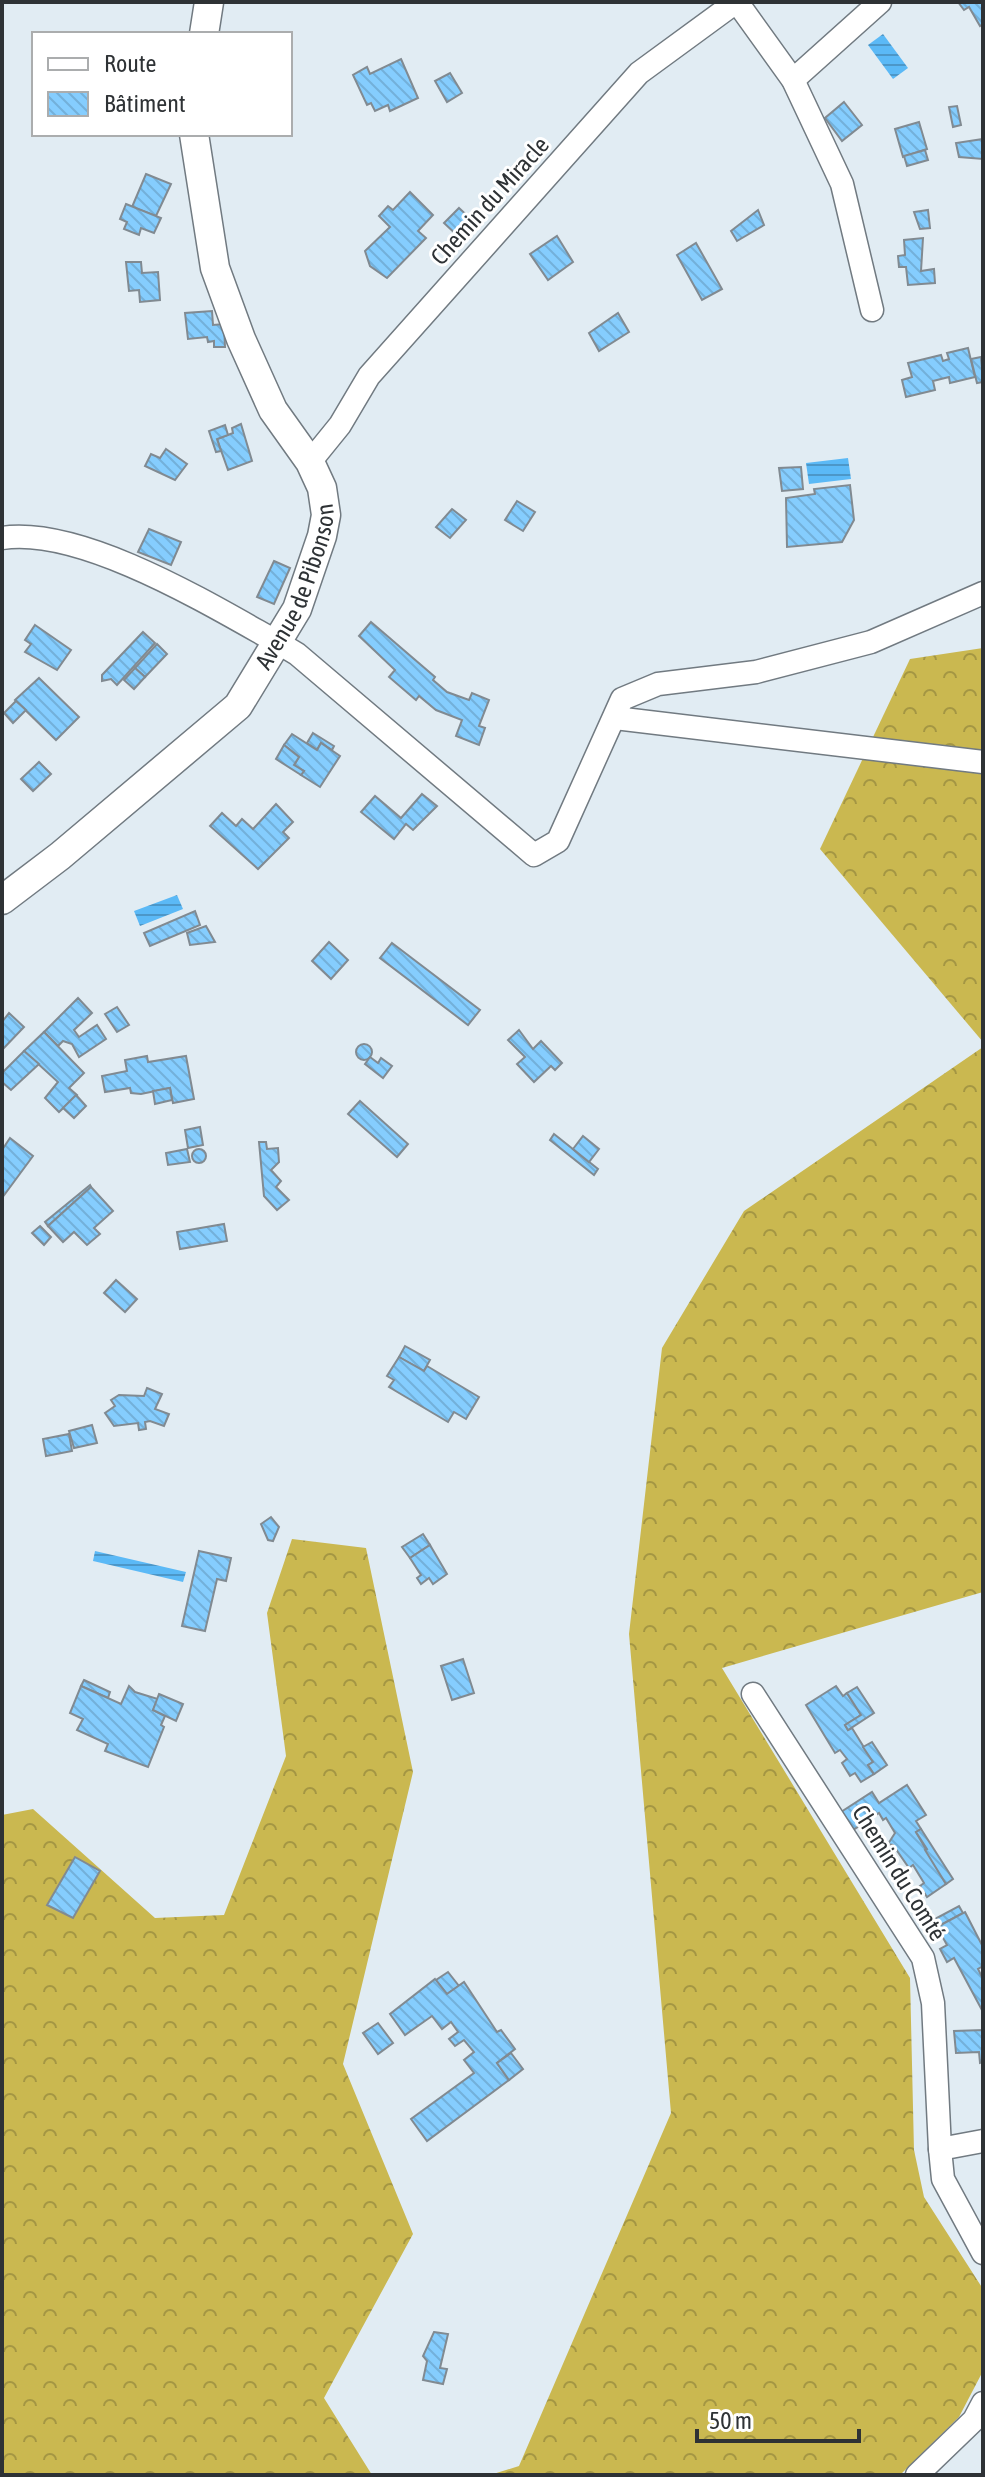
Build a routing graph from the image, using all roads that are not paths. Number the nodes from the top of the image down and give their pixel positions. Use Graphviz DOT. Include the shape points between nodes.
graph roads {
  1 [pos="209,2"];
  2 [pos="736,2"];
  3 [pos="880,2"];
  4 [pos="204,32"];
  5 [pos="793,80"];
  6 [pos="194,136"];
  7 [pos="872,310"];
  8 [pos="310,462"];
  9 [pos="2,538"];
  10 [pos="983,593"];
  11 [pos="277,642"];
  12 [pos="615,718"];
  13 [pos="983,762"];
  14 [pos="2,900"];
  15 [pos="753,1694"];
  16 [pos="983,2141"];
  17 [pos="940,2149"];
  18 [pos="983,2253"];
  19 [pos="983,2403"];
  20 [pos="917,2475"];
  1 -- 4 [label="street"];
  2 -- 5 [label="street"];
  2 -- 8 [label="street, Chemin du Miracle" via="639,73 369,376"];
  3 -- 5 [label="street"];
  5 -- 7 [label="street" via="842,184"];
  6 -- 8 [label="street, Avenue de Pibonson" via="215,268 273,410"];
  8 -- 11 [label="street, Avenue de Pibonson" via="326,515 297,609"];
  9 -- 11 [label="street" via="64,541 121,562"];
  10 -- 12 [label="street" via="871,642 756,672 658,684 622,699"];
  11 -- 12 [label="street" via="534,855 558,841"];
  11 -- 14 [label="street, Avenue de Pibonson" via="238,706"];
  12 -- 13 [label="street"];
  15 -- 17 [label="street, Chemin du Comté" via="923,1958 933,2003"];
  16 -- 17 [label="street"];
  17 -- 18 [label="street, Chemin du Comté" via="943,2179"];
  19 -- 20 [label="street" via="974,2420"];
}
